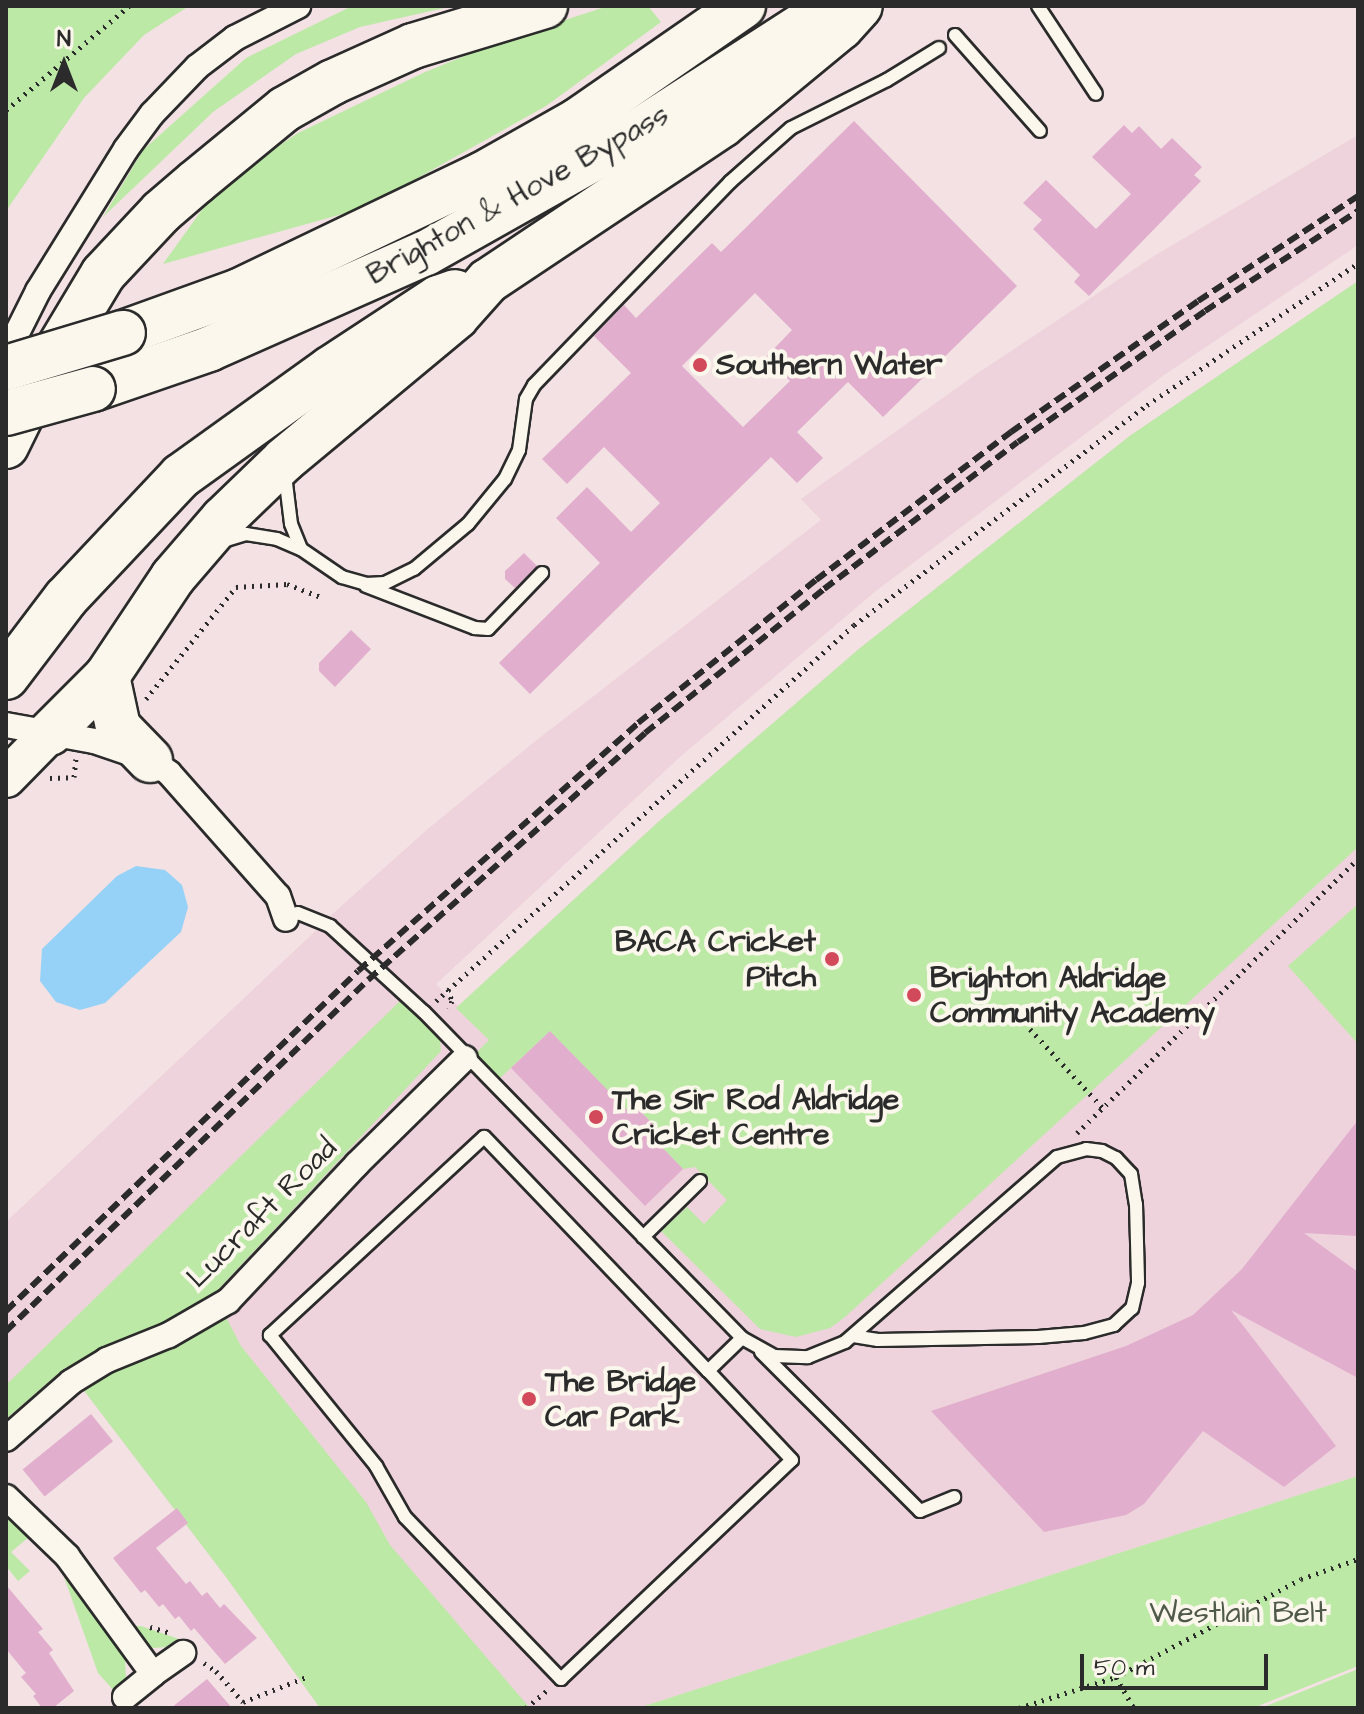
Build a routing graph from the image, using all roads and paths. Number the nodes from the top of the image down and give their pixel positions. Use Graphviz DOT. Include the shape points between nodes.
graph roads {
  1 [pos="129,6"];
  2 [pos="298,6"];
  3 [pos="545,6"];
  4 [pos="743,6"];
  5 [pos="833,6"];
  6 [pos="860,6"];
  7 [pos="1038,6"];
  8 [pos="955,35"];
  9 [pos="939,48"];
  10 [pos="1096,94"];
  11 [pos="6,110"];
  12 [pos="1040,131"];
  13 [pos="1358,263"];
  14 [pos="488,281"];
  15 [pos="6,355"];
  16 [pos="6,368"];
  17 [pos="6,413"];
  18 [pos="6,446"];
  19 [pos="284,460"];
  20 [pos="301,549"];
  21 [pos="196,550"];
  22 [pos="542,573"];
  23 [pos="355,582"];
  24 [pos="321,597"];
  25 [pos="107,676"];
  26 [pos="6,677"];
  27 [pos="6,725"];
  28 [pos="83,733"];
  29 [pos="150,760"];
  30 [pos="23,778"];
  31 [pos="1358,859"];
  32 [pos="286,919"];
  33 [pos="448,989"];
  34 [pos="1030,1029"];
  35 [pos="465,1058"];
  36 [pos="1103,1108"];
  37 [pos="1045,1166"];
  38 [pos="700,1181"];
  39 [pos="643,1237"];
  40 [pos="853,1336"];
  41 [pos="748,1341"];
  42 [pos="708,1371"];
  43 [pos="6,1439"];
  44 [pos="6,1497"];
  45 [pos="954,1497"];
  46 [pos="1358,1559"];
  47 [pos="142,1624"];
  48 [pos="186,1648"];
  49 [pos="153,1674"];
  50 [pos="309,1676"];
  51 [pos="1116,1677"];
  52 [pos="561,1679"];
  53 [pos="125,1697"];
  54 [pos="244,1705"];
  55 [pos="526,1708"];
  56 [pos="1019,1708"];
  57 [pos="1134,1708"];
  1 -- 11 [label="path"];
  2 -- 15 [label="street" via="235,38 197,67 152,114 38,291"];
  3 -- 18 [label="highway" via="413,46 285,109 161,212 103,274"];
  4 -- 16 [label="highway, Brighton & Hove Bypass, bridge" via="577,121 483,174 239,291"];
  5 -- 17 [label="highway, Brighton & Hove Bypass, bridge" via="609,150 426,253 235,339"];
  6 -- 14 [label="highway" via="722,125"];
  7 -- 10 [label="lane"];
  8 -- 12 [label="lane"];
  9 -- 23 [label="lane" via="887,80 814,113 763,150 534,385 526,399 514,463 468,524 414,569 385,583"];
  13 -- 33 [label="path" via="1147,405 854,625"];
  14 -- 19 [label="highway" via="456,317"];
  14 -- 26 [label="highway" via="438,298 181,476 66,598"];
  19 -- 20 [label="lane" via="288,510"];
  19 -- 21 [label="highway"];
  20 -- 21 [label="lane" via="246,534"];
  20 -- 23 [label="lane"];
  21 -- 25 [label="highway" via="150,608"];
  22 -- 23 [label="lane" via="482,629"];
  24 -- 28 [label="path" via="287,584 236,587 136,712"];
  25 -- 28 [label="highway"];
  25 -- 28 [label="highway"];
  27 -- 28 [label="street"];
  28 -- 29 [label="highway"];
  28 -- 30 [label="main road"];
  28 -- 30 [label="path" via="74,777"];
  29 -- 32 [label="street" via="169,773 278,896"];
  31 -- 36 [label="path"];
  32 -- 35 [label="lane" via="298,913 330,926 424,1012"];
  34 -- 36 [label="path"];
  35 -- 39 [label="lane"];
  35 -- 43 [label="street, Lucraft Road" via="228,1301 169,1335 95,1367"];
  36 -- 37 [label="path"];
  37 -- 40 [label="lane"];
  37 -- 40 [label="lane" via="1086,1149 1116,1158 1131,1174 1138,1283 1125,1317 1101,1330 1051,1336"];
  38 -- 39 [label="lane"];
  39 -- 41 [label="lane"];
  40 -- 41 [label="lane" via="830,1351 790,1358 774,1356"];
  41 -- 42 [label="lane"];
  41 -- 45 [label="lane" via="920,1511"];
  42 -- 52 [label="lane" via="792,1460"];
  42 -- 52 [label="lane" via="484,1137 270,1335 376,1466 405,1517"];
  44 -- 49 [label="street" via="85,1578"];
  46 -- 51 [label="path" via="1301,1579"];
  47 -- 48 [label="path"];
  48 -- 49 [label="street"];
  48 -- 54 [label="path" via="216,1671"];
  49 -- 53 [label="street"];
  50 -- 54 [label="path"];
  51 -- 56 [label="path"];
  51 -- 57 [label="path"];
  52 -- 55 [label="path"];
}
